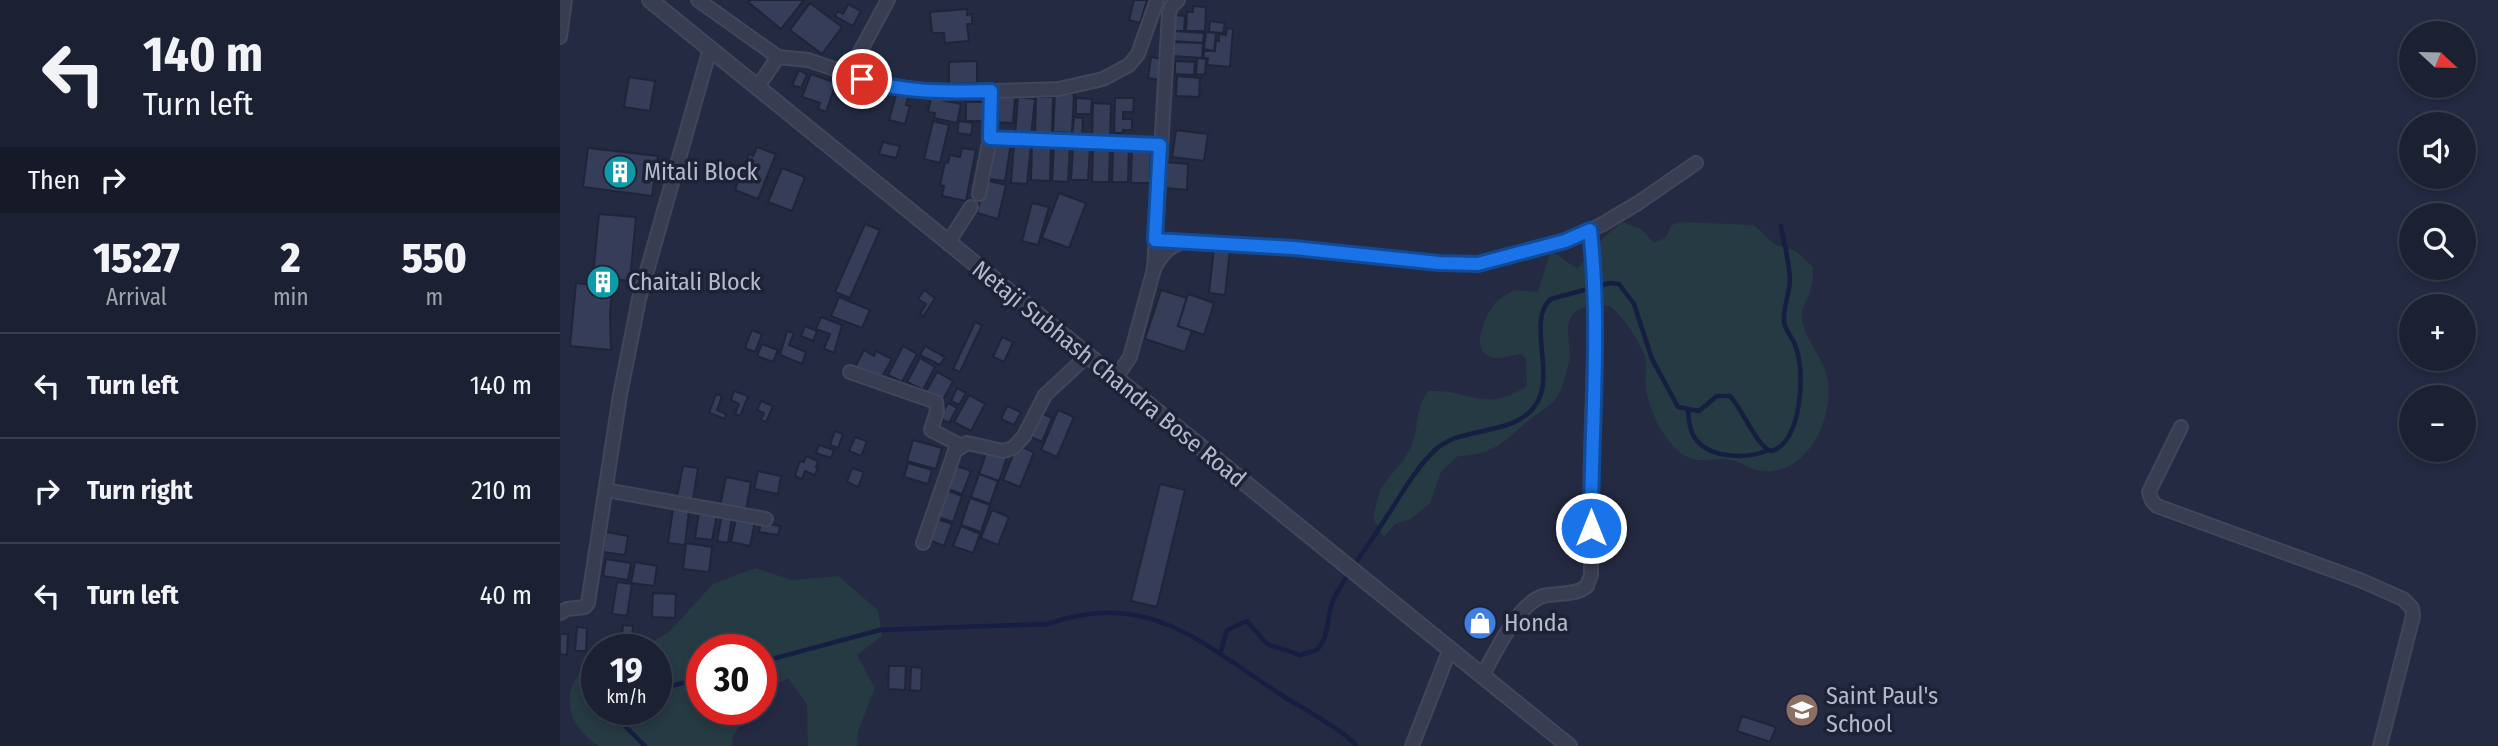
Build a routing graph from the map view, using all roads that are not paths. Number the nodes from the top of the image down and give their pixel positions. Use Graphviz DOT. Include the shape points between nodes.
graph roads {
  1 [pos="565,0"];
  2 [pos="650,0"];
  3 [pos="698,0"];
  4 [pos="888,0"];
  5 [pos="1157,0"];
  6 [pos="1178,0"];
  7 [pos="560,37"];
  8 [pos="710,49"];
  9 [pos="778,57"];
  10 [pos="848,74"];
  11 [pos="757,88"];
  12 [pos="991,91"];
  13 [pos="990,138"];
  14 [pos="1160,145"];
  15 [pos="1696,163"];
  16 [pos="979,194"];
  17 [pos="971,207"];
  18 [pos="1590,230"];
  19 [pos="1155,240"];
  20 [pos="1182,242"];
  21 [pos="948,243"];
  22 [pos="1154,269"];
  23 [pos="1087,356"];
  24 [pos="850,372"];
  25 [pos="1115,379"];
  26 [pos="2181,428"];
  27 [pos="960,445"];
  28 [pos="607,490"];
  29 [pos="766,519"];
  30 [pos="923,543"];
  31 [pos="560,613"];
  32 [pos="1450,649"];
  33 [pos="1482,676"];
  34 [pos="1412,746"];
  35 [pos="1569,746"];
  36 [pos="2380,746"];
  1 -- 7 [label="street"];
  2 -- 8 [label="street, Netaji Subhash Chandra Bose Road"];
  3 -- 9 [label="street"];
  4 -- 10 [label="street"];
  5 -- 12 [label="street" via="1138,54 1118,73 1059,89"];
  6 -- 14 [label="street" via="1169,14"];
  8 -- 11 [label="street, Netaji Subhash Chandra Bose Road"];
  8 -- 28 [label="street" via="639,299"];
  9 -- 10 [label="street" via="808,60"];
  9 -- 11 [label="street"];
  10 -- 12 [label="street" via="938,93"];
  11 -- 21 [label="street, Netaji Subhash Chandra Bose Road"];
  12 -- 13 [label="street"];
  13 -- 14 [label="street"];
  13 -- 16 [label="street"];
  14 -- 19 [label="street"];
  15 -- 18 [label="street"];
  17 -- 21 [label="street"];
  18 -- 20 [label="street" via="1478,264"];
  18 -- 33 [label="street" via="1595,279 1591,575 1581,590 1542,597 1526,607"];
  19 -- 20 [label="street"];
  19 -- 22 [label="street"];
  20 -- 22 [label="street" via="1160,256"];
  21 -- 23 [label="street, Netaji Subhash Chandra Bose Road"];
  22 -- 25 [label="street" via="1130,357"];
  23 -- 25 [label="street, Netaji Subhash Chandra Bose Road"];
  23 -- 27 [label="street" via="1045,395 1013,448 1003,451"];
  24 -- 27 [label="street" via="936,402 931,430"];
  25 -- 32 [label="street, Netaji Subhash Chandra Bose Road"];
  26 -- 36 [label="street" via="2149,492 2157,506 2360,580 2403,599 2412,608"];
  27 -- 30 [label="street" via="948,463"];
  28 -- 29 [label="street"];
  28 -- 31 [label="street" via="588,603"];
  32 -- 33 [label="street, Netaji Subhash Chandra Bose Road"];
  32 -- 34 [label="street"];
  33 -- 35 [label="street, Netaji Subhash Chandra Bose Road"];
}
